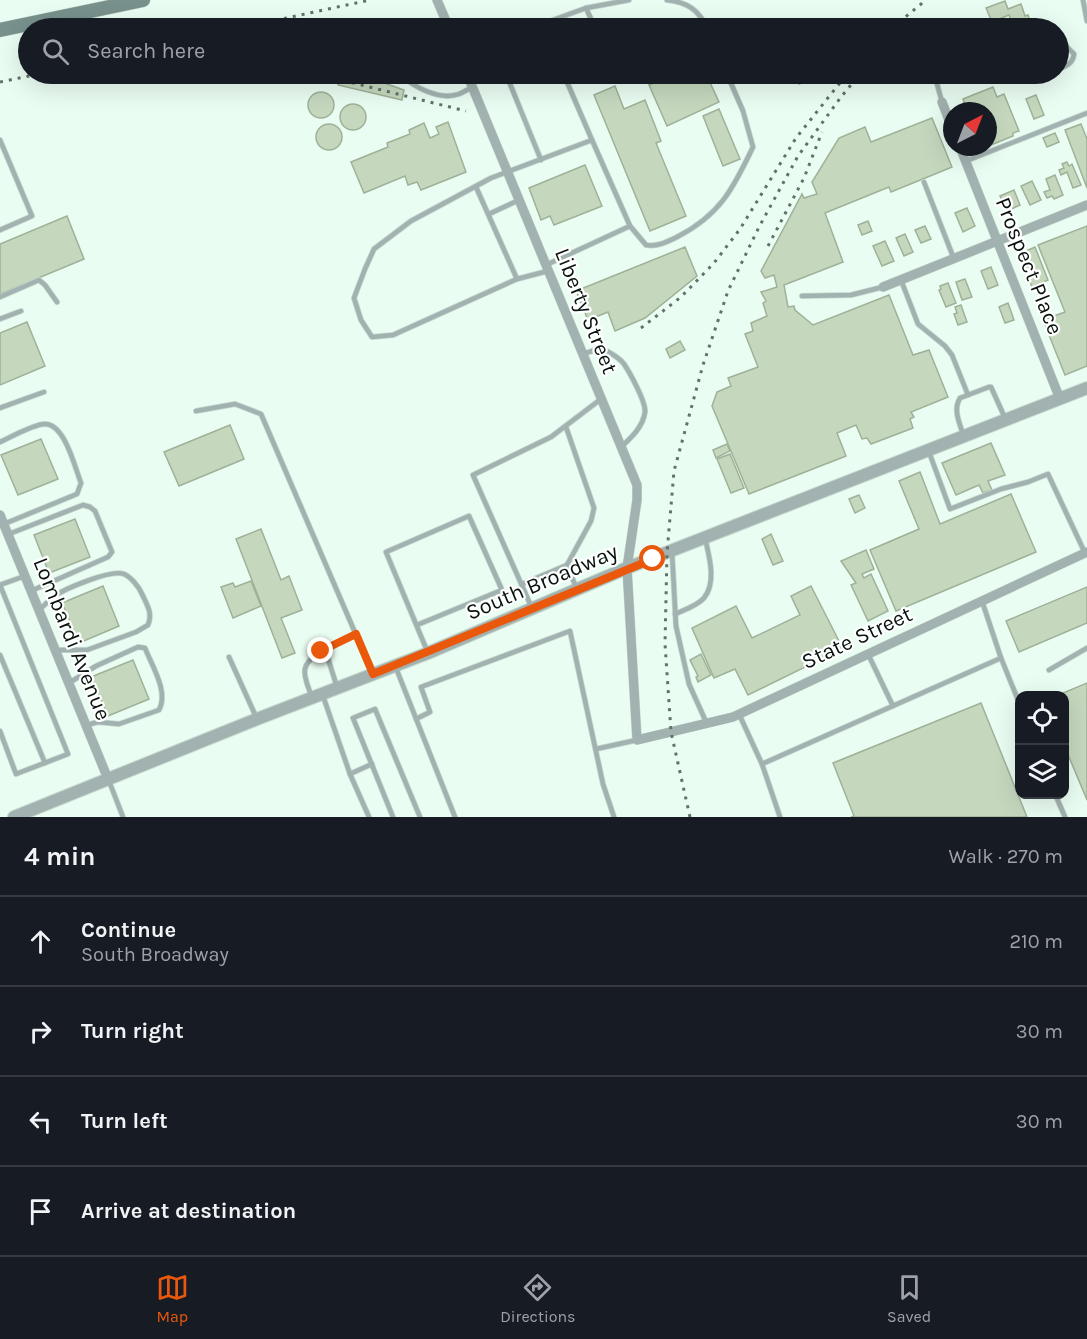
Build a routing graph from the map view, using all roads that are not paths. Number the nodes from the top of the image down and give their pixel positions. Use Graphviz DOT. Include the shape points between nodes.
graph roads {
  1 [pos="143,0"];
  2 [pos="437,0"];
  3 [pos="629,0"];
  4 [pos="667,0"];
  5 [pos="1083,0"];
  6 [pos="114,3"];
  7 [pos="586,8"];
  8 [pos="51,18"];
  9 [pos="444,18"];
  10 [pos="558,18"];
  11 [pos="590,18"];
  12 [pos="702,18"];
  13 [pos="1087,21"];
  14 [pos="18,26"];
  15 [pos="0,30"];
  16 [pos="1069,49"];
  17 [pos="1069,64"];
  18 [pos="411,84"];
  19 [pos="471,84"];
  20 [pos="510,84"];
  21 [pos="568,84"];
  22 [pos="731,84"];
  23 [pos="937,84"];
  24 [pos="472,87"];
  25 [pos="942,102"];
  26 [pos="1087,113"];
  27 [pos="0,140"];
  28 [pos="592,140"];
  29 [pos="964,156"];
  30 [pos="541,160"];
  31 [pos="966,161"];
  32 [pos="508,173"];
  33 [pos="924,182"];
  34 [pos="476,186"];
  35 [pos="519,200"];
  36 [pos="1087,205"];
  37 [pos="489,214"];
  38 [pos="630,226"];
  39 [pos="0,230"];
  40 [pos="998,241"];
  41 [pos="954,259"];
  42 [pos="547,268"];
  43 [pos="517,279"];
  44 [pos="901,280"];
  45 [pos="883,287"];
  46 [pos="802,296"];
  47 [pos="0,297"];
  48 [pos="57,302"];
  49 [pos="21,311"];
  50 [pos="0,320"];
  51 [pos="583,354"];
  52 [pos="1087,388"];
  53 [pos="44,392"];
  54 [pos="968,395"];
  55 [pos="601,399"];
  56 [pos="1060,399"];
  57 [pos="0,408"];
  58 [pos="196,411"];
  59 [pos="1006,420"];
  60 [pos="566,427"];
  61 [pos="963,437"];
  62 [pos="0,442"];
  63 [pos="621,447"];
  64 [pos="929,450"];
  65 [pos="2,519"];
  66 [pos="8,534"];
  67 [pos="705,538"];
  68 [pos="672,551"];
  69 [pos="1086,553"];
  70 [pos="567,564"];
  71 [pos="627,568"];
  72 [pos="25,576"];
  73 [pos="522,584"];
  74 [pos="577,590"];
  75 [pos="31,591"];
  76 [pos="982,601"];
  77 [pos="532,609"];
  78 [pos="39,610"];
  79 [pos="675,614"];
  80 [pos="417,625"];
  81 [pos="356,634"];
  82 [pos="1087,648"];
  83 [pos="325,649"];
  84 [pos="56,650"];
  85 [pos="428,653"];
  86 [pos="868,654"];
  87 [pos="0,655"];
  88 [pos="229,657"];
  89 [pos="1001,658"];
  90 [pos="395,666"];
  91 [pos="1049,670"];
  92 [pos="373,674"];
  93 [pos="69,683"];
  94 [pos="338,688"];
  95 [pos="1015,693"];
  96 [pos="317,696"];
  97 [pos="892,706"];
  98 [pos="739,714"];
  99 [pos="257,719"];
  100 [pos="416,719"];
  101 [pos="707,724"];
  102 [pos="87,725"];
  103 [pos="0,731"];
  104 [pos="637,740"];
  105 [pos="596,749"];
  106 [pos="45,763"];
  107 [pos="372,764"];
  108 [pos="762,764"];
  109 [pos="350,774"];
  110 [pos="108,779"];
  111 [pos="1057,799"];
  112 [pos="34,813"];
  113 [pos="14,817"];
  114 [pos="123,817"];
  115 [pos="369,817"];
  116 [pos="393,817"];
  117 [pos="420,817"];
  118 [pos="455,817"];
  119 [pos="614,817"];
  120 [pos="780,817"];
  121 [pos="1065,817"];
  1 -- 6 [label="main road"];
  2 -- 9 [label="street"];
  3 -- 7 [label="lane"];
  4 -- 12 [label="lane" via="680,1"];
  5 -- 13 [label="lane"];
  6 -- 8 [label="main road"];
  7 -- 10 [label="lane"];
  7 -- 11 [label="lane"];
  14 -- 15 [label="main road"];
  16 -- 17 [label="lane" via="1074,54"];
  18 -- 24 [label="lane" via="441,95 458,95"];
  19 -- 24 [label="street, Liberty Street"];
  20 -- 30 [label="lane"];
  21 -- 28 [label="lane"];
  22 -- 38 [label="lane" via="753,147 719,206 699,225 654,246 646,245"];
  23 -- 25 [label="lane"];
  24 -- 32 [label="street, Liberty Street"];
  26 -- 31 [label="lane"];
  27 -- 39 [label="lane" via="32,216"];
  28 -- 30 [label="lane"];
  28 -- 38 [label="lane"];
  29 -- 31 [label="street, Prospect Place"];
  30 -- 32 [label="lane"];
  31 -- 40 [label="street, Prospect Place"];
  32 -- 34 [label="lane"];
  32 -- 35 [label="street, Liberty Street"];
  33 -- 41 [label="lane"];
  34 -- 37 [label="lane"];
  34 -- 43 [label="lane" via="411,221 374,249 354,298 361,320 372,338 393,335"];
  35 -- 37 [label="lane"];
  35 -- 42 [label="street, Liberty Street"];
  36 -- 40 [label="street"];
  37 -- 43 [label="lane"];
  38 -- 42 [label="lane"];
  40 -- 41 [label="street"];
  40 -- 56 [label="street, Prospect Place"];
  41 -- 44 [label="street"];
  42 -- 43 [label="lane"];
  42 -- 51 [label="street, Liberty Street"];
  44 -- 45 [label="street"];
  44 -- 54 [label="lane" via="918,324 952,355"];
  45 -- 46 [label="lane" via="851,295"];
  47 -- 48 [label="lane" via="39,280"];
  49 -- 50 [label="lane"];
  51 -- 55 [label="street, Liberty Street"];
  51 -- 63 [label="lane" via="601,348 614,355 624,364 644,403 640,426"];
  52 -- 56 [label="street, South Broadway"];
  53 -- 57 [label="lane"];
  54 -- 59 [label="lane" via="991,387"];
  54 -- 61 [label="lane" via="960,398 956,409"];
  55 -- 60 [label="lane"];
  55 -- 63 [label="street, Liberty Street"];
  56 -- 59 [label="street, South Broadway"];
  58 -- 81 [label="lane" via="235,404 261,414"];
  59 -- 61 [label="street, South Broadway"];
  60 -- 70 [label="lane" via="594,508 591,522"];
  60 -- 73 [label="lane" via="473,475"];
  61 -- 64 [label="street, South Broadway"];
  62 -- 65 [label="lane" via="45,424 54,427 62,434 81,483 77,494"];
  63 -- 71 [label="street, Liberty Street" via="637,485"];
  64 -- 67 [label="street, South Broadway"];
  64 -- 69 [label="lane" via="950,509 1048,474"];
  65 -- 66 [label="street, Lombardi Avenue"];
  66 -- 72 [label="street, Lombardi Avenue"];
  66 -- 75 [label="lane" via="83,505 95,511 112,552"];
  67 -- 68 [label="street, South Broadway"];
  67 -- 79 [label="lane" via="712,566 708,590 704,598"];
  68 -- 71 [label="street, South Broadway"];
  68 -- 79 [label="lane"];
  69 -- 76 [label="street, State Street"];
  70 -- 73 [label="lane"];
  70 -- 74 [label="lane"];
  71 -- 74 [label="street, South Broadway"];
  71 -- 104 [label="street, Liberty Street"];
  72 -- 75 [label="street, Lombardi Avenue"];
  72 -- 106 [label="lane" via="0,585 68,754"];
  73 -- 77 [label="lane"];
  74 -- 77 [label="street, South Broadway"];
  75 -- 78 [label="street, Lombardi Avenue"];
  76 -- 86 [label="street, State Street"];
  76 -- 89 [label="lane"];
  77 -- 85 [label="street, South Broadway"];
  78 -- 84 [label="street, Lombardi Avenue"];
  78 -- 84 [label="lane" via="69,588 116,572 134,582 151,612 148,625 136,632 87,650"];
  79 -- 101 [label="lane" via="689,684"];
  80 -- 80 [label="lane" via="386,552 469,516 502,590"];
  80 -- 85 [label="lane"];
  81 -- 83 [label="lane"];
  81 -- 92 [label="lane"];
  82 -- 91 [label="lane"];
  83 -- 94 [label="lane"];
  83 -- 96 [label="lane" via="305,669 306,679"];
  84 -- 93 [label="street, Lombardi Avenue"];
  85 -- 90 [label="street, South Broadway"];
  86 -- 97 [label="lane"];
  86 -- 98 [label="street, State Street"];
  87 -- 106 [label="lane"];
  88 -- 99 [label="lane"];
  89 -- 95 [label="lane"];
  89 -- 97 [label="lane"];
  90 -- 92 [label="street, South Broadway"];
  90 -- 100 [label="lane"];
  92 -- 94 [label="street, South Broadway"];
  93 -- 102 [label="street, Lombardi Avenue"];
  93 -- 102 [label="lane" via="96,666 138,647 145,648 163,693 159,710 119,724"];
  94 -- 96 [label="street, South Broadway"];
  96 -- 99 [label="street, South Broadway"];
  96 -- 109 [label="lane"];
  97 -- 108 [label="lane"];
  98 -- 101 [label="street, State Street"];
  98 -- 108 [label="lane"];
  99 -- 110 [label="street, South Broadway"];
  100 -- 105 [label="lane" via="430,712 421,687 570,631"];
  100 -- 118 [label="lane"];
  101 -- 104 [label="street, State Street"];
  102 -- 110 [label="street, Lombardi Avenue"];
  103 -- 106 [label="lane" via="16,774"];
  104 -- 105 [label="lane"];
  105 -- 119 [label="lane"];
  107 -- 109 [label="lane"];
  107 -- 116 [label="lane"];
  107 -- 117 [label="lane" via="353,718 375,709"];
  108 -- 120 [label="lane"];
  109 -- 115 [label="lane"];
  110 -- 112 [label="street, South Broadway"];
  110 -- 114 [label="lane"];
  111 -- 121 [label="lane"];
  112 -- 113 [label="street, South Broadway"];
}
